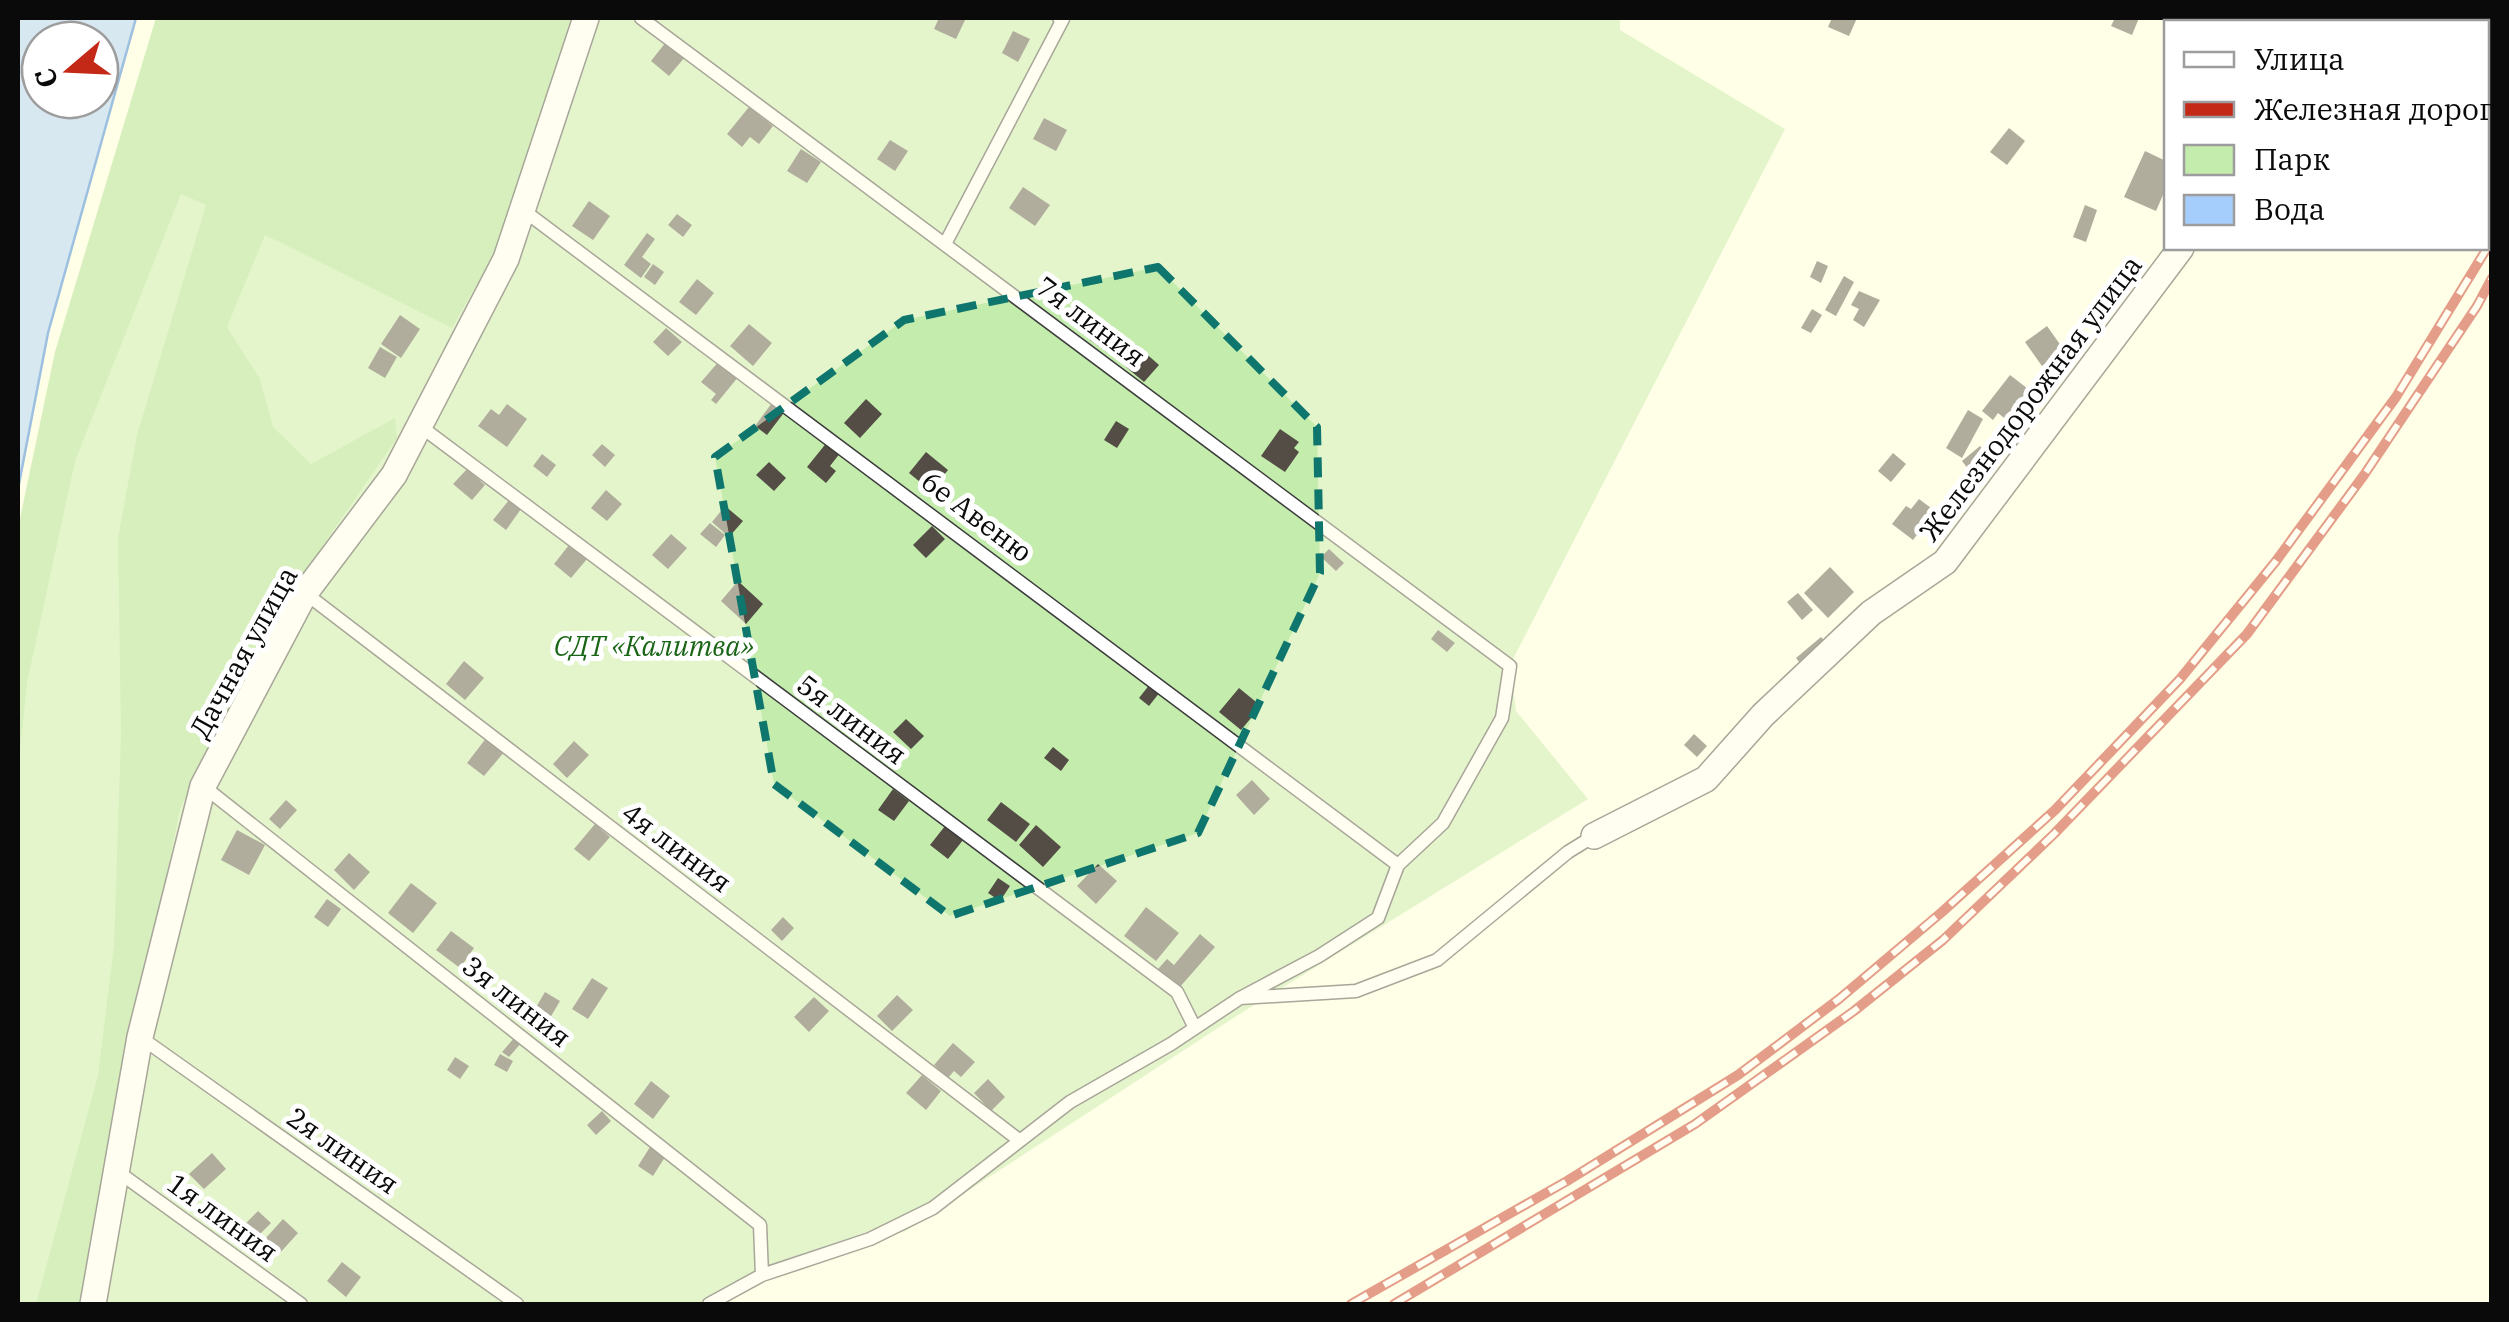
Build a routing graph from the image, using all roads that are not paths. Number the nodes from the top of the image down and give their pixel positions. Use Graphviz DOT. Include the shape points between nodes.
graph roads {
  1 [pos="586,18"];
  2 [pos="640,18"];
  3 [pos="1059,18"];
  4 [pos="523,210"];
  5 [pos="945,244"];
  6 [pos="2179,250"];
  7 [pos="420,426"];
  8 [pos="306,593"];
  9 [pos="203,786"];
  10 [pos="1594,836"];
  11 [pos="1398,865"];
  12 [pos="1240,998"];
  13 [pos="1194,1026"];
  14 [pos="140,1037"];
  15 [pos="1019,1140"];
  16 [pos="115,1170"];
  17 [pos="762,1275"];
  18 [pos="93,1304"];
  19 [pos="301,1304"];
  20 [pos="517,1304"];
  21 [pos="709,1304"];
  1 -- 4 [label="street, Дачная улица"];
  2 -- 5 [label="lane, 7я линия"];
  3 -- 5 [label="lane"];
  4 -- 7 [label="street, Дачная улица" via="506,259"];
  4 -- 11 [label="lane, 6е Авеню"];
  5 -- 11 [label="lane, 7я линия" via="1510,666 1502,718 1442,823"];
  6 -- 10 [label="street, Железнодорожная улица" via="1944,562 1872,613 1706,779"];
  7 -- 8 [label="street, Дачная улица" via="394,475"];
  7 -- 13 [label="lane, 5я линия" via="1176,992"];
  8 -- 9 [label="street, Дачная улица"];
  8 -- 15 [label="lane, 4я линия"];
  9 -- 14 [label="street, Дачная улица"];
  9 -- 17 [label="lane, 3я линия" via="760,1225"];
  10 -- 12 [label="lane" via="1437,960 1356,991"];
  11 -- 12 [label="lane" via="1378,918"];
  12 -- 13 [label="lane"];
  13 -- 15 [label="lane"];
  14 -- 16 [label="street, Дачная улица"];
  14 -- 20 [label="lane, 2я линия"];
  15 -- 17 [label="lane" via="933,1208 870,1240"];
  16 -- 18 [label="street, Дачная улица"];
  16 -- 19 [label="lane, 1я линия"];
  17 -- 21 [label="lane"];
}
